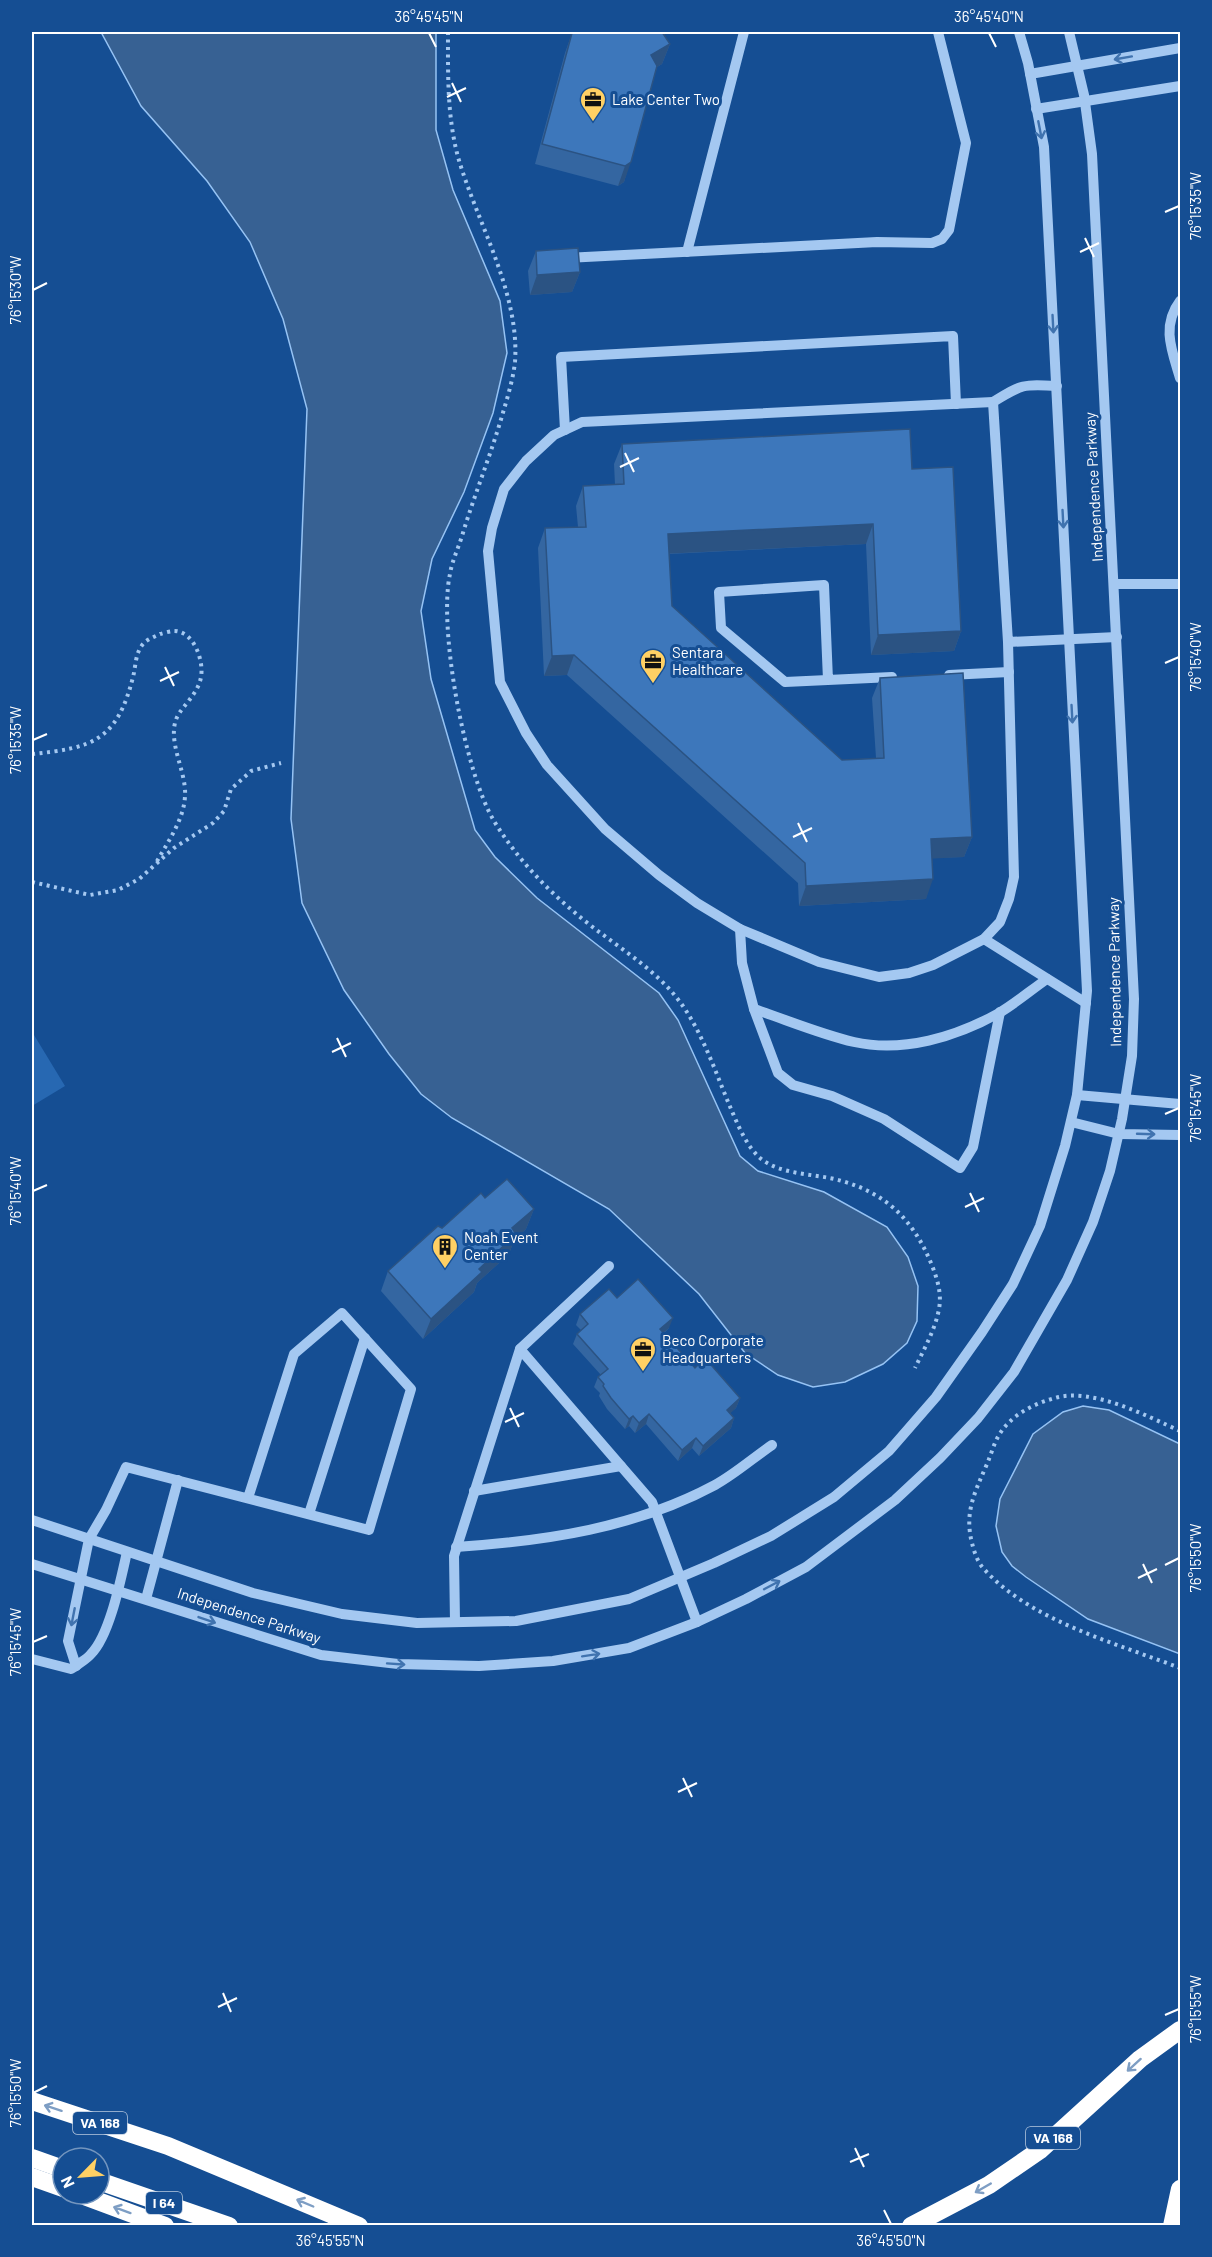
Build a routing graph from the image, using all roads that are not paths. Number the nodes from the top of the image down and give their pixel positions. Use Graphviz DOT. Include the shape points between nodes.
graph roads {
  1 [pos="744,32"];
  2 [pos="938,32"];
  3 [pos="1019,32"];
  4 [pos="1069,32"];
  5 [pos="1180,48"];
  6 [pos="1078,65"];
  7 [pos="1030,74"];
  8 [pos="1180,86"];
  9 [pos="1085,101"];
  10 [pos="1036,109"];
  11 [pos="687,252"];
  12 [pos="556,258"];
  13 [pos="1180,301"];
  14 [pos="1180,378"];
  15 [pos="1057,386"];
  16 [pos="993,402"];
  17 [pos="956,404"];
  18 [pos="565,430"];
  19 [pos="1114,584"];
  20 [pos="1180,584"];
  21 [pos="1117,637"];
  22 [pos="1068,640"];
  23 [pos="1008,642"];
  24 [pos="1009,672"];
  25 [pos="941,675"];
  26 [pos="907,676"];
  27 [pos="828,680"];
  28 [pos="740,929"];
  29 [pos="984,939"];
  30 [pos="1047,979"];
  31 [pos="1086,1003"];
  32 [pos="754,1009"];
  33 [pos="1000,1012"];
  34 [pos="1077,1095"];
  35 [pos="1125,1100"];
  36 [pos="1180,1104"];
  37 [pos="1071,1122"];
  38 [pos="1119,1134"];
  39 [pos="1180,1135"];
  40 [pos="609,1266"];
  41 [pos="365,1338"];
  42 [pos="520,1349"];
  43 [pos="772,1445"];
  44 [pos="621,1466"];
  45 [pos="178,1480"];
  46 [pos="474,1491"];
  47 [pos="248,1498"];
  48 [pos="655,1510"];
  49 [pos="309,1514"];
  50 [pos="32,1520"];
  51 [pos="89,1539"];
  52 [pos="456,1547"];
  53 [pos="127,1552"];
  54 [pos="156,1561"];
  55 [pos="32,1564"];
  56 [pos="681,1577"];
  57 [pos="81,1579"];
  58 [pos="118,1590"];
  59 [pos="146,1599"];
  60 [pos="455,1622"];
  61 [pos="697,1622"];
  62 [pos="32,1659"];
  63 [pos="76,1666"];
  64 [pos="1180,2030"];
  65 [pos="32,2100"];
  66 [pos="32,2158"];
  67 [pos="51,2165"];
  68 [pos="32,2177"];
  69 [pos="51,2184"];
  70 [pos="111,2185"];
  71 [pos="1180,2189"];
  72 [pos="111,2206"];
  73 [pos="165,2226"];
  74 [pos="229,2226"];
  75 [pos="359,2226"];
  76 [pos="911,2226"];
  77 [pos="1172,2226"];
  1 -- 11 [label="street"];
  2 -- 11 [label="street" via="966,143 949,230 942,238 932,243 877,242"];
  3 -- 7 [label="street, Independence Parkway"];
  4 -- 6 [label="street, Independence Parkway"];
  5 -- 6 [label="street, one-way"];
  6 -- 7 [label="street"];
  6 -- 9 [label="street, Independence Parkway"];
  7 -- 10 [label="street, Independence Parkway"];
  8 -- 9 [label="street"];
  9 -- 10 [label="street"];
  9 -- 19 [label="street, Independence Parkway" via="1092,154"];
  10 -- 15 [label="street, Independence Parkway, one-way" via="1044,147"];
  11 -- 12 [label="street"];
  13 -- 14 [label="street" via="1169,326 1169,342"];
  15 -- 16 [label="street" via="1028,384"];
  15 -- 22 [label="street, Independence Parkway, one-way"];
  16 -- 17 [label="street"];
  16 -- 23 [label="street"];
  17 -- 18 [label="street" via="582,423"];
  17 -- 18 [label="street" via="953,336 561,357"];
  18 -- 28 [label="street" via="526,461 504,489 492,528 488,551 500,682 547,765 605,829 659,875"];
  19 -- 20 [label="street"];
  19 -- 21 [label="street, Independence Parkway"];
  21 -- 22 [label="street"];
  21 -- 35 [label="street, Independence Parkway" via="1134,999"];
  22 -- 23 [label="street"];
  22 -- 31 [label="street, Independence Parkway, one-way"];
  23 -- 24 [label="street"];
  24 -- 25 [label="street"];
  24 -- 29 [label="street" via="1014,877 1000,922"];
  26 -- 27 [label="street"];
  27 -- 27 [label="street" via="785,682 721,628 719,592 824,585"];
  28 -- 29 [label="street" via="819,962 879,976 909,973 933,965"];
  28 -- 32 [label="street" via="742,963"];
  29 -- 30 [label="street"];
  30 -- 31 [label="street"];
  30 -- 33 [label="street"];
  31 -- 34 [label="street, Independence Parkway"];
  32 -- 33 [label="street" via="854,1042 886,1046 958,1033"];
  32 -- 33 [label="street" via="778,1073 786,1081 884,1119 960,1168 974,1147"];
  34 -- 35 [label="street"];
  34 -- 37 [label="street, Independence Parkway"];
  35 -- 36 [label="street"];
  35 -- 38 [label="street, Independence Parkway"];
  37 -- 38 [label="street"];
  37 -- 56 [label="street, Independence Parkway" via="1040,1226 1012,1284 936,1397 889,1451 834,1497 771,1536"];
  38 -- 39 [label="street, one-way"];
  61 -- 38 [label="street, Independence Parkway, one-way" via="806,1567 895,1500 978,1418 1014,1372 1067,1280 1093,1222"];
  40 -- 42 [label="street"];
  41 -- 47 [label="street" via="342,1312 294,1354"];
  41 -- 49 [label="street"];
  41 -- 49 [label="street" via="411,1389 369,1530"];
  42 -- 44 [label="street"];
  42 -- 46 [label="street"];
  43 -- 48 [label="street" via="716,1484"];
  44 -- 46 [label="street"];
  44 -- 48 [label="street"];
  45 -- 47 [label="street"];
  45 -- 51 [label="street" via="126,1467"];
  45 -- 54 [label="street"];
  46 -- 52 [label="street"];
  47 -- 49 [label="street"];
  48 -- 52 [label="street" via="555,1538"];
  48 -- 56 [label="street"];
  50 -- 51 [label="street, Independence Parkway"];
  51 -- 53 [label="street, Independence Parkway"];
  51 -- 57 [label="street"];
  52 -- 60 [label="street"];
  53 -- 54 [label="street, Independence Parkway"];
  53 -- 58 [label="street"];
  54 -- 59 [label="street"];
  54 -- 60 [label="street, Independence Parkway" via="253,1593 342,1614 417,1623"];
  55 -- 57 [label="street, Independence Parkway"];
  56 -- 60 [label="street, Independence Parkway" via="629,1599 516,1621"];
  56 -- 61 [label="street"];
  57 -- 58 [label="street, Independence Parkway"];
  57 -- 63 [label="street, one-way" via="68,1641"];
  58 -- 59 [label="street, Independence Parkway"];
  58 -- 63 [label="street" via="101,1641"];
  59 -- 61 [label="street, Independence Parkway, one-way" via="321,1655 399,1664 479,1666 553,1661 629,1648"];
  62 -- 63 [label="street" via="71,1669"];
  64 -- 76 [label="highway, VA 168, one-way" via="1140,2059 1040,2150 989,2185"];
  75 -- 65 [label="highway, VA 168, one-way" via="168,2146"];
  66 -- 67 [label="highway"];
  68 -- 69 [label="highway"];
  70 -- 74 [label="highway, I 64"];
  71 -- 77 [label="highway"];
  73 -- 72 [label="highway, one-way"];
}
